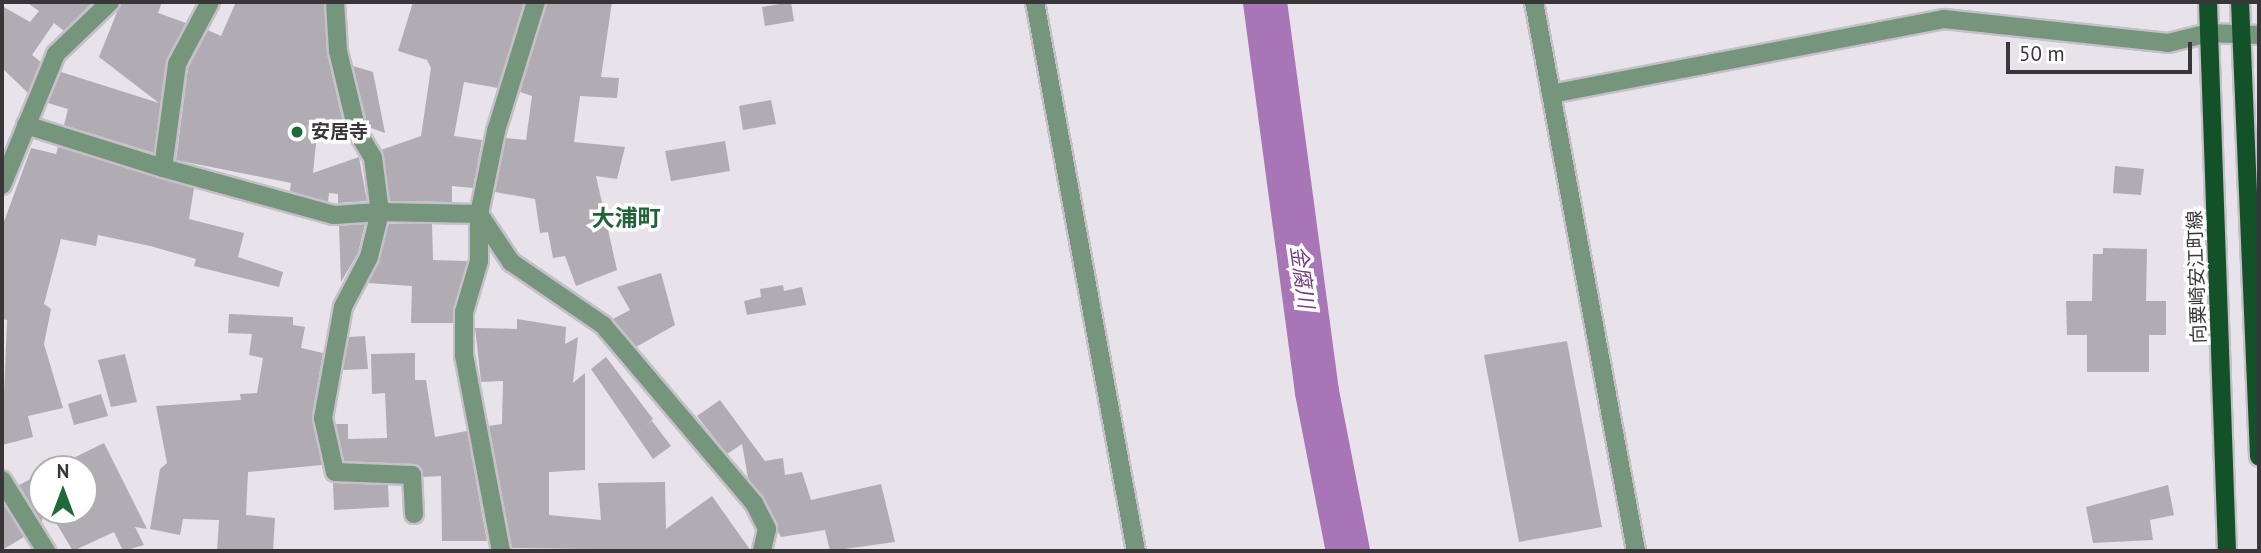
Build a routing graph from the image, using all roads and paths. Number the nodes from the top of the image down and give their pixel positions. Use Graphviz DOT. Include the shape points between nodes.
graph roads {
  1 [pos="110,2"];
  2 [pos="210,2"];
  3 [pos="335,2"];
  4 [pos="536,2"];
  5 [pos="1035,2"];
  6 [pos="1534,2"];
  7 [pos="2208,2"];
  8 [pos="2240,2"];
  9 [pos="2209,33"];
  10 [pos="2248,35"];
  11 [pos="1551,94"];
  12 [pos="26,125"];
  13 [pos="163,168"];
  14 [pos="2,185"];
  15 [pos="380,212"];
  16 [pos="479,214"];
  17 [pos="2259,457"];
  18 [pos="2,480"];
  19 [pos="414,514"];
  20 [pos="46,551"];
  21 [pos="501,551"];
  22 [pos="762,551"];
  23 [pos="1136,551"];
  24 [pos="1636,551"];
  25 [pos="2227,551"];
  1 -- 12 [label="street" via="55,54"];
  2 -- 13 [label="street" via="177,64"];
  3 -- 15 [label="street" via="338,51 357,131 373,158"];
  4 -- 16 [label="street"];
  5 -- 23 [label="street"];
  6 -- 11 [label="street"];
  7 -- 9 [label="main road, 向粟崎安江町線"];
  8 -- 10 [label="main road"];
  9 -- 10 [label="street"];
  9 -- 11 [label="street" via="2168,43 1944,19"];
  9 -- 25 [label="main road, 向粟崎安江町線"];
  10 -- 17 [label="main road"];
  11 -- 24 [label="street"];
  12 -- 13 [label="street"];
  12 -- 14 [label="street"];
  13 -- 15 [label="street" via="334,215"];
  15 -- 16 [label="street"];
  15 -- 19 [label="street" via="369,257 343,307 323,418 335,472 412,475"];
  16 -- 21 [label="street" via="464,356"];
  16 -- 22 [label="street" via="511,262 603,325 754,503 767,529"];
  18 -- 20 [label="street"];
}
